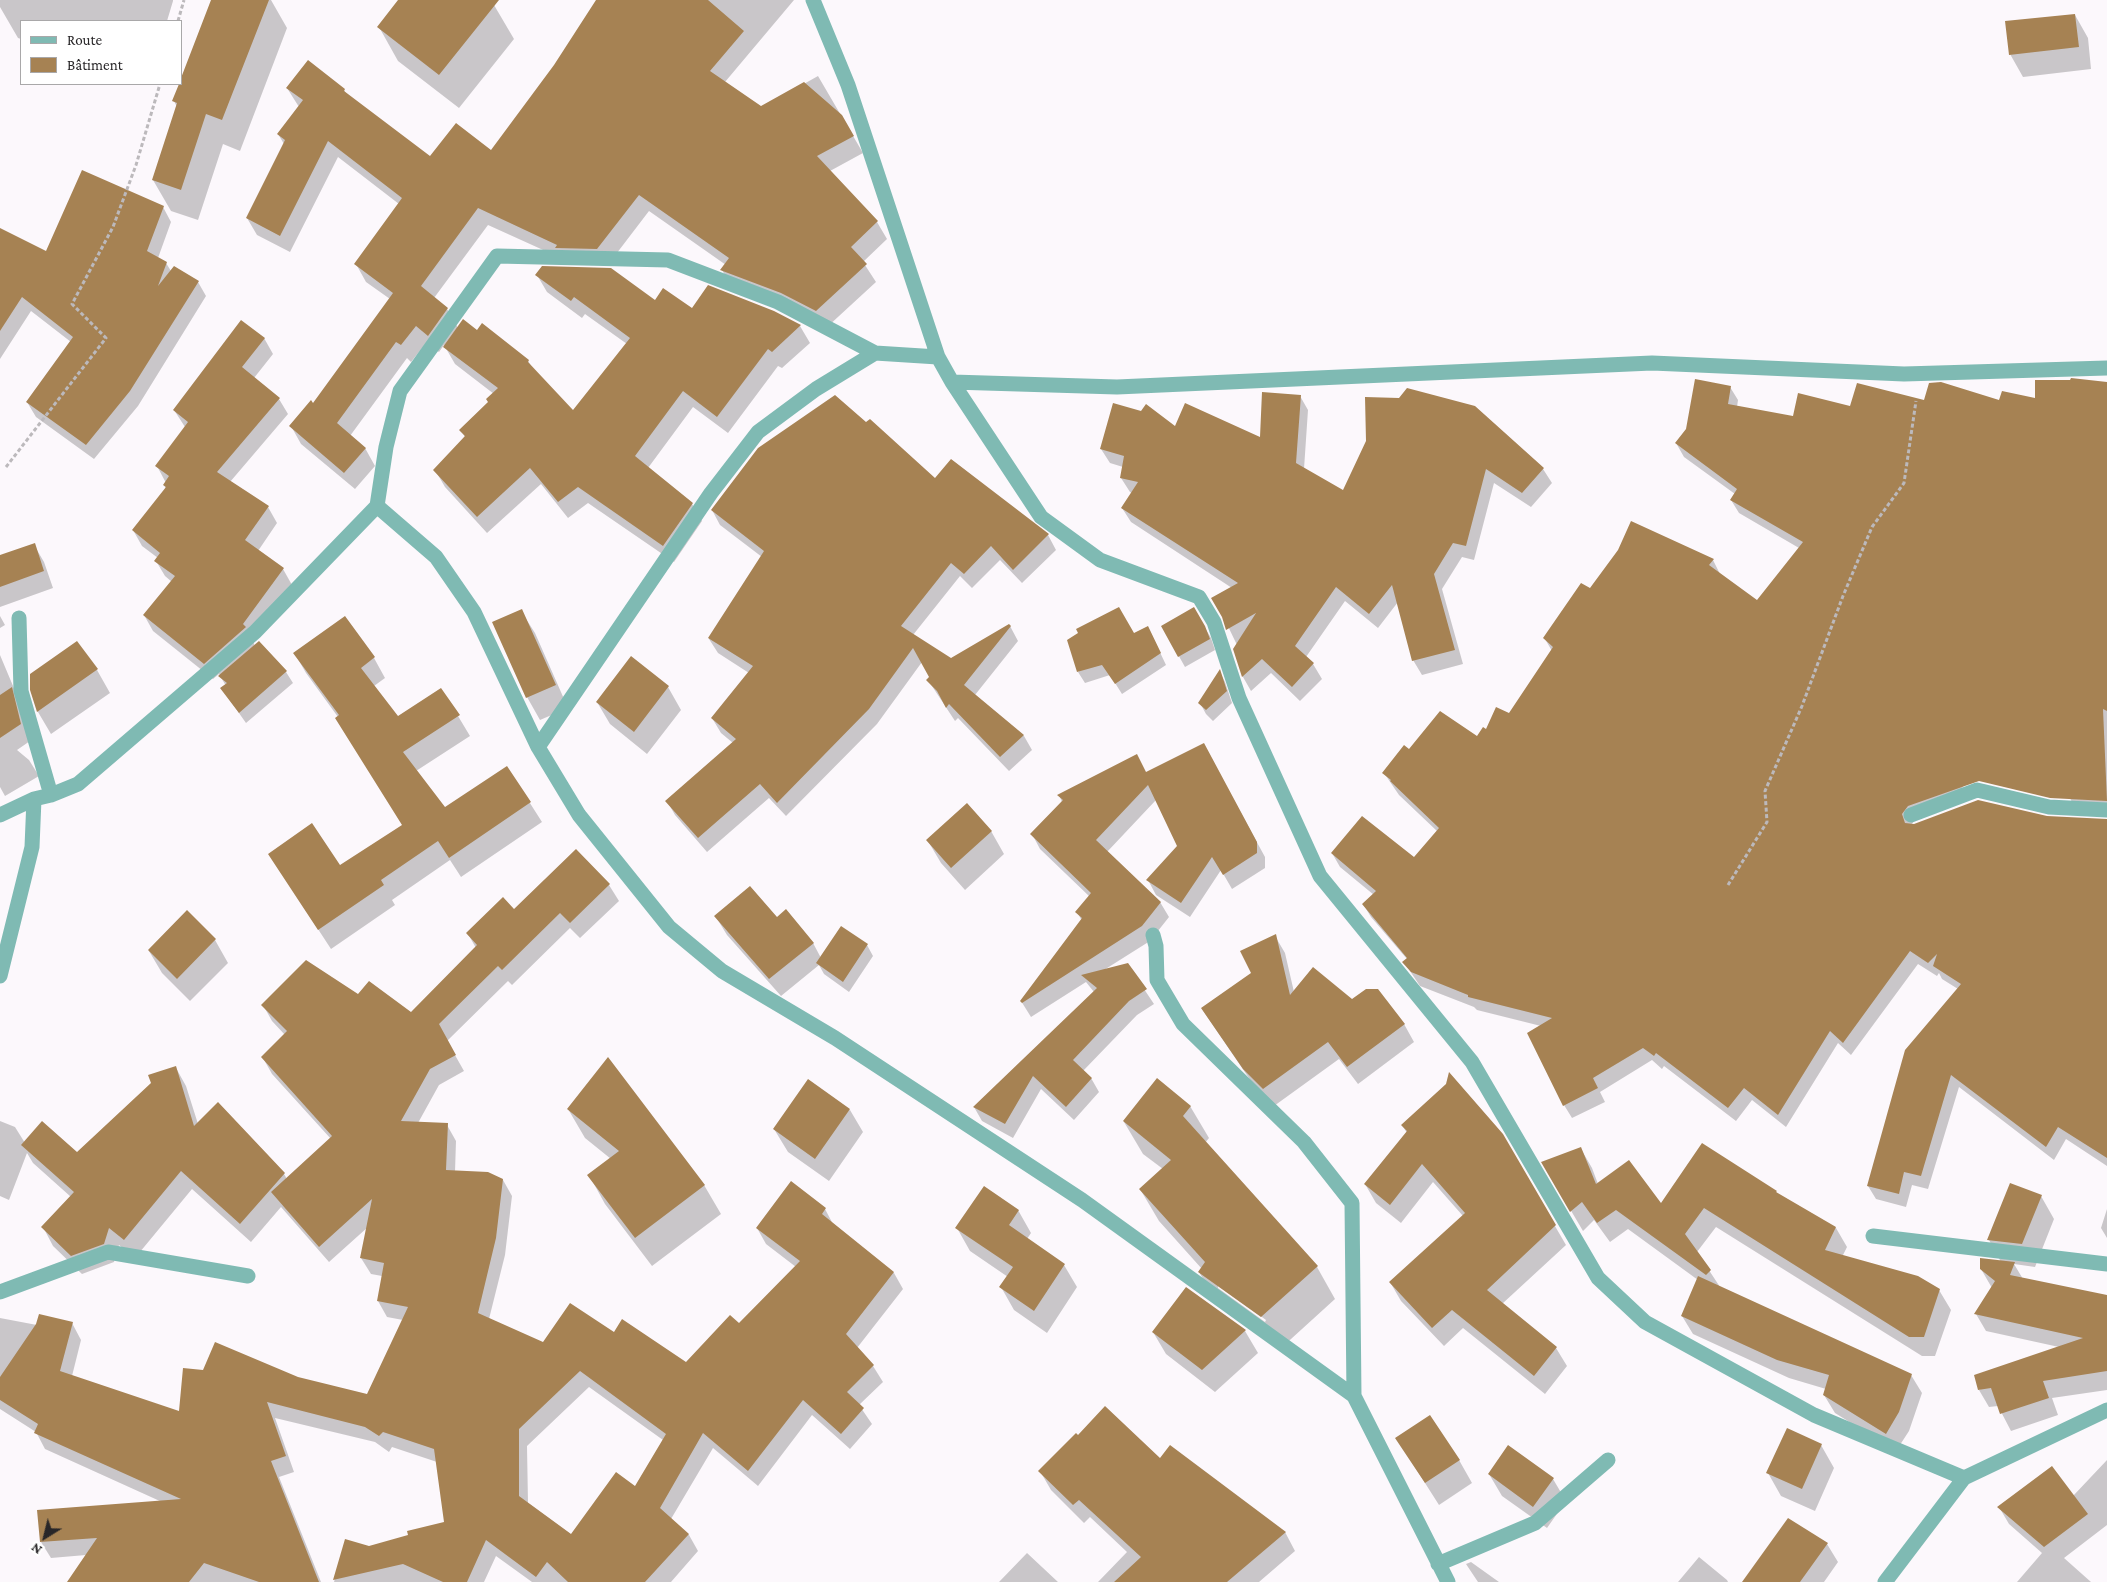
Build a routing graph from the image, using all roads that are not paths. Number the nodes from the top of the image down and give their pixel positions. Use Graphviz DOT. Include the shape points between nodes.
graph roads {
  1 [pos="813,0"];
  2 [pos="875,353"];
  3 [pos="938,357"];
  4 [pos="2107,368"];
  5 [pos="952,382"];
  6 [pos="377,506"];
  7 [pos="19,618"];
  8 [pos="538,748"];
  9 [pos="51,795"];
  10 [pos="34,799"];
  11 [pos="2107,810"];
  12 [pos="0,815"];
  13 [pos="1911,815"];
  14 [pos="1152,934"];
  15 [pos="0,976"];
  16 [pos="1873,1236"];
  17 [pos="2107,1264"];
  18 [pos="248,1276"];
  19 [pos="0,1292"];
  20 [pos="1354,1396"];
  21 [pos="2107,1410"];
  22 [pos="1608,1460"];
  23 [pos="1964,1478"];
  24 [pos="1438,1564"];
  25 [pos="1445,1581"];
  26 [pos="1885,1582"];
  1 -- 3 [label="street" via="848,85"];
  2 -- 3 [label="street"];
  2 -- 6 [label="street" via="778,302 668,260 497,256 400,391 386,447"];
  2 -- 8 [label="street" via="758,432 711,492"];
  3 -- 5 [label="street"];
  4 -- 5 [label="street" via="1904,374 1652,363 1117,386"];
  5 -- 23 [label="street" via="1041,517 1100,560 1199,597 1214,622 1239,698 1320,876 1472,1062 1598,1278 1645,1322 1814,1415"];
  6 -- 8 [label="street" via="436,557 474,612"];
  6 -- 9 [label="street" via="256,632 78,784"];
  7 -- 9 [label="street" via="21,690"];
  8 -- 20 [label="street" via="579,815 669,927 722,971 835,1038 1082,1200"];
  9 -- 10 [label="street"];
  10 -- 12 [label="street"];
  10 -- 15 [label="street" via="32,847"];
  11 -- 13 [label="street" via="2049,807 1977,790"];
  14 -- 20 [label="street" via="1156,946 1157,980 1183,1024 1304,1142 1352,1204"];
  16 -- 17 [label="street"];
  18 -- 19 [label="street" via="108,1252"];
  20 -- 24 [label="street"];
  21 -- 23 [label="street"];
  22 -- 24 [label="street" via="1535,1523"];
  23 -- 26 [label="street"];
  24 -- 25 [label="street"];
}
